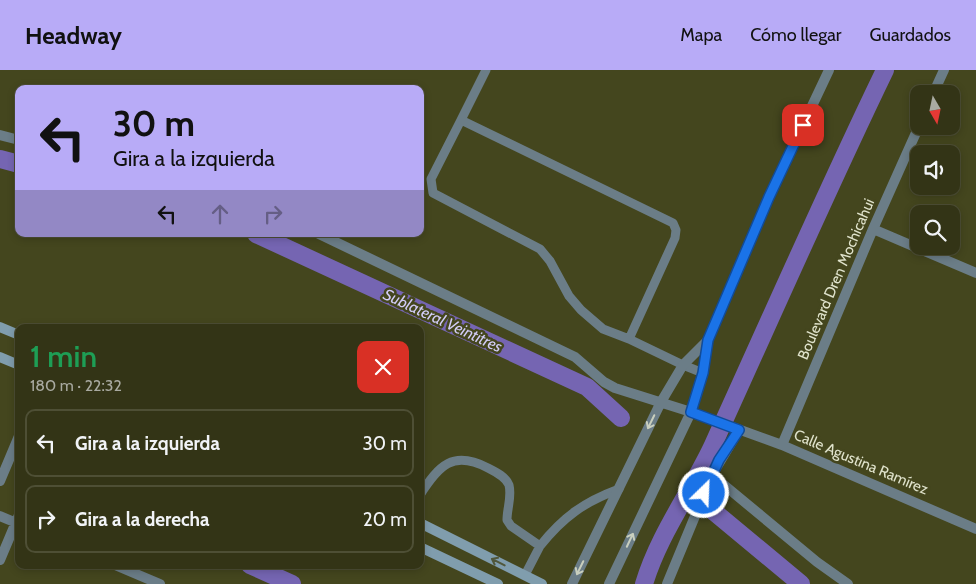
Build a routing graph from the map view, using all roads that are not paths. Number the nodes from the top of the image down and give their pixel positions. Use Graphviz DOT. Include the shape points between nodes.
graph roads {
  1 [pos="486,70"];
  2 [pos="829,70"];
  3 [pos="944,70"];
  4 [pos="937,85"];
  5 [pos="461,120"];
  6 [pos="0,135"];
  7 [pos="915,135"];
  8 [pos="15,139"];
  9 [pos="872,229"];
  10 [pos="325,237"];
  11 [pos="976,273"];
  12 [pos="0,327"];
  13 [pos="15,333"];
  14 [pos="629,338"];
  15 [pos="708,340"];
  16 [pos="0,358"];
  17 [pos="15,364"];
  18 [pos="683,366"];
  19 [pos="703,373"];
  20 [pos="661,402"];
  21 [pos="691,412"];
  22 [pos="736,429"];
  23 [pos="15,445"];
  24 [pos="782,445"];
  25 [pos="712,475"];
  26 [pos="0,481"];
  27 [pos="424,489"];
  28 [pos="619,489"];
  29 [pos="0,516"];
  30 [pos="15,520"];
  31 [pos="424,525"];
  32 [pos="15,528"];
  33 [pos="976,529"];
  34 [pos="540,546"];
  35 [pos="424,549"];
  36 [pos="0,560"];
  37 [pos="124,569"];
  38 [pos="525,575"];
  39 [pos="160,584"];
  40 [pos="498,584"];
  41 [pos="542,584"];
  42 [pos="572,584"];
  43 [pos="609,584"];
  44 [pos="667,584"];
  45 [pos="848,584"];
  1 -- 5 [label="lane"];
  2 -- 15 [label="street" via="769,197"];
  3 -- 4 [label="street"];
  5 -- 14 [label="lane" via="431,179 433,193 540,249 581,310 603,329"];
  5 -- 14 [label="lane" via="673,223 675,238"];
  6 -- 8 [label="street"];
  7 -- 9 [label="street, Boulevard Dren Mochicahui"];
  9 -- 11 [label="street"];
  9 -- 24 [label="street, Boulevard Dren Mochicahui"];
  10 -- 20 [label="street, Calle Agustina Ramírez" via="576,357 615,388"];
  12 -- 13 [label="main road"];
  14 -- 18 [label="lane"];
  15 -- 18 [label="street"];
  15 -- 19 [label="street"];
  16 -- 17 [label="main road"];
  18 -- 19 [label="lane"];
  18 -- 20 [label="street"];
  19 -- 21 [label="street"];
  20 -- 21 [label="street, Calle Agustina Ramírez"];
  20 -- 28 [label="street, one-way"];
  21 -- 22 [label="street, Calle Agustina Ramírez"];
  43 -- 21 [label="street, one-way"];
  22 -- 24 [label="street, Calle Agustina Ramírez"];
  22 -- 25 [label="street"];
  23 -- 26 [label="street"];
  24 -- 33 [label="street, Calle Agustina Ramírez"];
  25 -- 44 [label="street"];
  25 -- 45 [label="street"];
  27 -- 34 [label="lane" via="442,468 454,460 468,460 499,473 508,483 507,520"];
  28 -- 34 [label="lane" via="596,497 570,514"];
  28 -- 42 [label="street, one-way"];
  29 -- 30 [label="street"];
  38 -- 31 [label="main road, one-way"];
  32 -- 36 [label="street"];
  34 -- 38 [label="lane"];
  35 -- 40 [label="main road"];
  37 -- 39 [label="street"];
  38 -- 41 [label="main road"];
}
